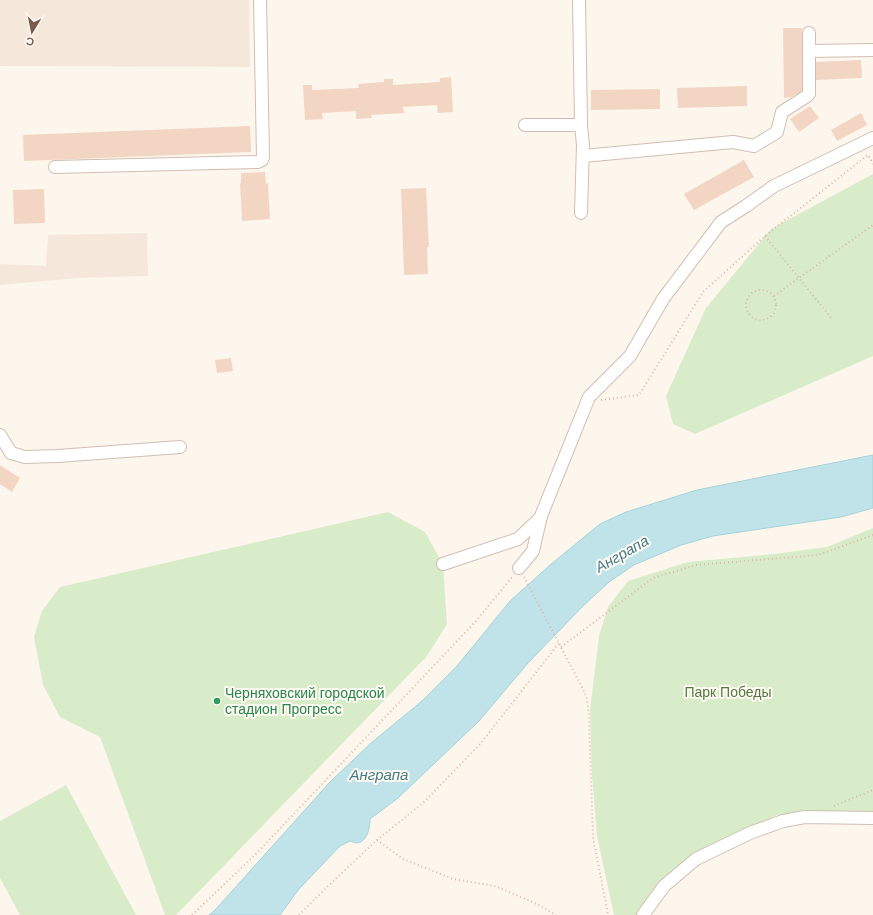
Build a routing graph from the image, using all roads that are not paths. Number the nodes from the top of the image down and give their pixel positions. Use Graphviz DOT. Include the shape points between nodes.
graph roads {
  1 [pos="260,0"];
  2 [pos="579,0"];
  3 [pos="809,33"];
  4 [pos="873,50"];
  5 [pos="809,51"];
  6 [pos="581,124"];
  7 [pos="525,125"];
  8 [pos="870,139"];
  9 [pos="583,156"];
  10 [pos="55,167"];
  11 [pos="581,213"];
  12 [pos="0,435"];
  13 [pos="180,448"];
  14 [pos="541,516"];
  15 [pos="443,564"];
  16 [pos="519,568"];
  17 [pos="873,818"];
  18 [pos="643,915"];
  1 -- 10 [label="street" via="262,160"];
  2 -- 6 [label="street"];
  3 -- 5 [label="street"];
  4 -- 5 [label="street"];
  5 -- 9 [label="street" via="808,96 782,112 777,132 754,146 733,142"];
  6 -- 7 [label="street"];
  6 -- 9 [label="street"];
  8 -- 14 [label="street" via="774,186 721,222 663,299 630,356 589,397"];
  9 -- 11 [label="street"];
  12 -- 13 [label="street" via="11,453 25,457"];
  14 -- 15 [label="street" via="518,539"];
  14 -- 16 [label="street" via="532,551"];
  17 -- 18 [label="street" via="805,817 750,833 696,859 664,886"];
}
